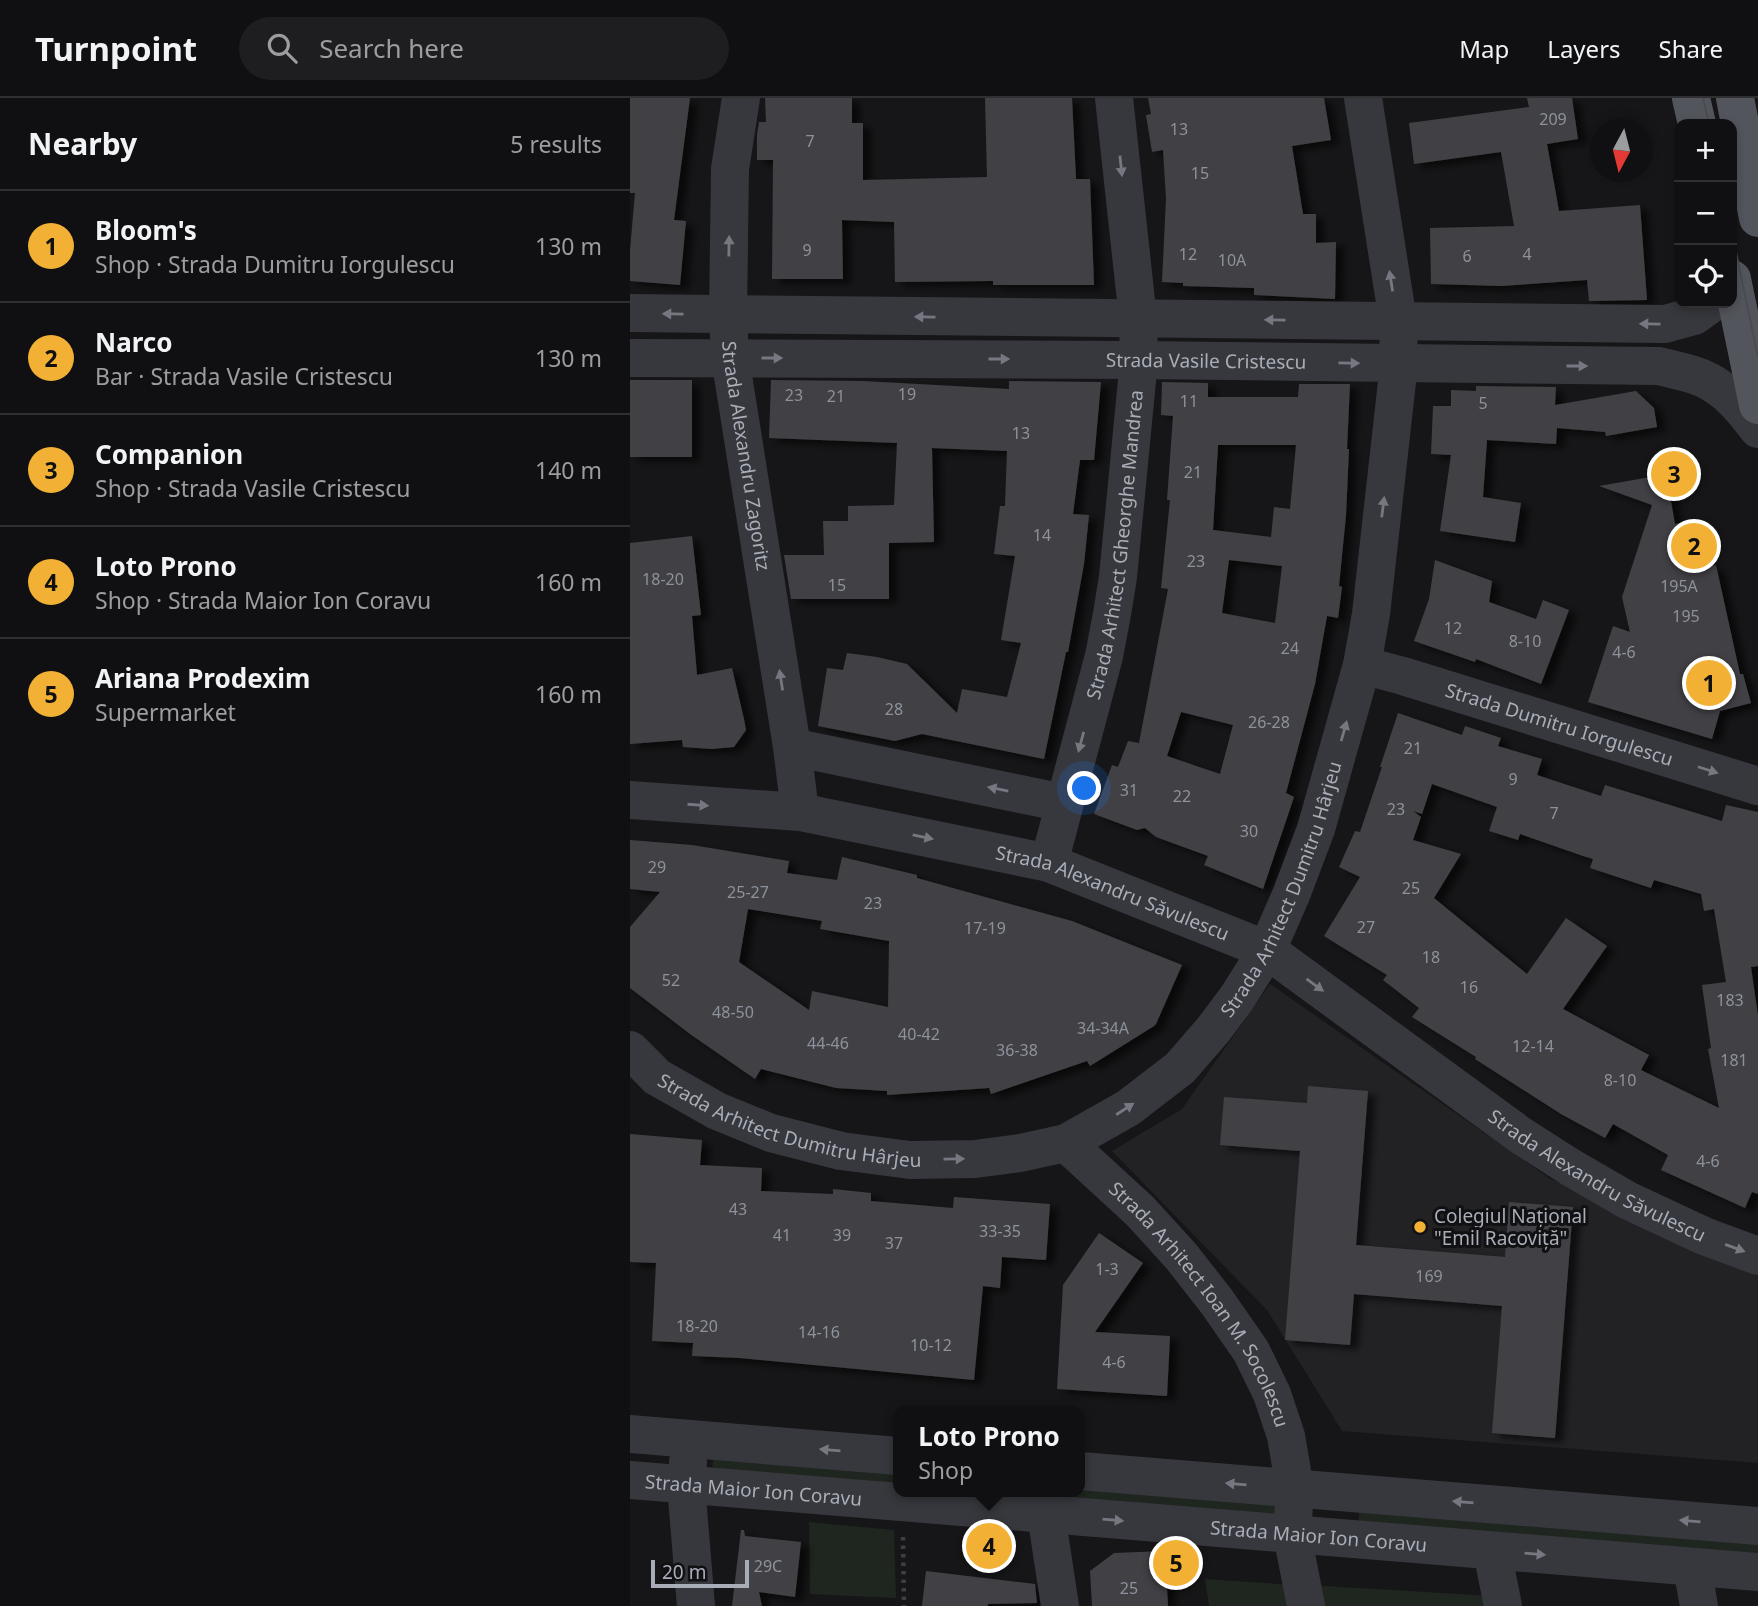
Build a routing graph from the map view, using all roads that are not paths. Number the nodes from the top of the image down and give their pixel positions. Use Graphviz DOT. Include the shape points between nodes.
graph roads {
  1 [pos="741,98"];
  2 [pos="1114,98"];
  3 [pos="1363,98"];
  4 [pos="1691,98"];
  5 [pos="1735,98"];
  6 [pos="1696,119"];
  7 [pos="1758,218"];
  8 [pos="1703,308"];
  9 [pos="1733,308"];
  10 [pos="630,313"];
  11 [pos="728,315"];
  12 [pos="1138,318"];
  13 [pos="1398,321"];
  14 [pos="730,357"];
  15 [pos="630,358"];
  16 [pos="1139,360"];
  17 [pos="1399,364"];
  18 [pos="1758,405"];
  19 [pos="1758,429"];
  20 [pos="1362,665"];
  21 [pos="792,747"];
  22 [pos="1758,786"];
  23 [pos="630,800"];
  24 [pos="1065,803"];
  25 [pos="800,812"];
  26 [pos="1048,863"];
  27 [pos="1267,950"];
  28 [pos="630,1051"];
  29 [pos="643,1084"];
  30 [pos="1066,1143"];
  31 [pos="1758,1256"];
  32 [pos="630,1434"];
  33 [pos="690,1439"];
  34 [pos="893,1456"];
  35 [pos="1085,1471"];
  36 [pos="630,1480"];
  37 [pos="686,1485"];
  38 [pos="1295,1489"];
  39 [pos="1046,1503"];
  40 [pos="1758,1526"];
  41 [pos="1292,1534"];
  42 [pos="1492,1551"];
  43 [pos="1692,1567"];
  44 [pos="1758,1572"];
  45 [pos="696,1606"];
  46 [pos="1060,1606"];
  47 [pos="1306,1606"];
  48 [pos="1503,1606"];
  49 [pos="1699,1606"];
  11 -- 1 [label="street, Strada Alexandru Zagoritz, one-way" via="730,169"];
  2 -- 12 [label="street, Strada Arhitect Gheorghe Mandrea, one-way"];
  13 -- 3 [label="street, Strada Arhitect Dumitru Hârjeu, one-way"];
  4 -- 6 [label="main road"];
  5 -- 7 [label="main road"];
  8 -- 13 [label="street, one-way" via="1694,316 1665,324"];
  9 -- 18 [label="main road"];
  11 -- 10 [label="street, one-way"];
  12 -- 11 [label="street, one-way"];
  11 -- 14 [label="street, Strada Alexandru Zagoritz"];
  13 -- 12 [label="street, one-way"];
  12 -- 16 [label="street, Strada Arhitect Gheorghe Mandrea"];
  13 -- 17 [label="street, Strada Arhitect Dumitru Hârjeu"];
  14 -- 15 [label="street, Strada Vasile Cristescu"];
  14 -- 16 [label="street, Strada Vasile Cristescu, one-way"];
  21 -- 14 [label="street, Strada Alexandru Zagoritz, one-way"];
  16 -- 17 [label="street, Strada Vasile Cristescu, one-way"];
  16 -- 24 [label="street, Strada Arhitect Gheorghe Mandrea, one-way" via="1112,614"];
  17 -- 19 [label="street, Strada Vasile Cristescu, one-way" via="1659,366 1724,389"];
  20 -- 17 [label="street, Strada Arhitect Dumitru Hârjeu, one-way"];
  20 -- 22 [label="street, Strada Dumitru Iorgulescu, one-way"];
  27 -- 20 [label="street, Strada Arhitect Dumitru Hârjeu, one-way" via="1317,829"];
  24 -- 21 [label="street, one-way"];
  21 -- 25 [label="street, Strada Alexandru Zagoritz"];
  23 -- 25 [label="street, Strada Alexandru Săvulescu, one-way"];
  24 -- 26 [label="street, Strada Arhitect Gheorghe Mandrea"];
  25 -- 26 [label="street, Strada Alexandru Săvulescu, one-way"];
  26 -- 27 [label="street, Strada Alexandru Săvulescu"];
  30 -- 27 [label="street, Strada Arhitect Dumitru Hârjeu, one-way" via="1128,1108 1180,1068 1237,998"];
  27 -- 31 [label="street, Strada Alexandru Săvulescu, one-way" via="1570,1167 1627,1200"];
  28 -- 29 [label="street, Strada Arhitect Dumitru Hârjeu"];
  29 -- 30 [label="street, Strada Arhitect Dumitru Hârjeu, one-way" via="771,1133 841,1151 910,1160 975,1159"];
  30 -- 38 [label="street, Strada Arhitect Ioan M. Socolescu" via="1181,1256 1251,1351 1286,1436"];
  32 -- 33 [label="street"];
  34 -- 33 [label="street, one-way"];
  33 -- 37 [label="street"];
  38 -- 35 [label="street, one-way"];
  36 -- 37 [label="street, Strada Maior Ion Coravu"];
  37 -- 39 [label="street, Strada Maior Ion Coravu" via="903,1503"];
  37 -- 45 [label="street"];
  40 -- 38 [label="street, one-way"];
  38 -- 41 [label="street, Strada Arhitect Ioan M. Socolescu"];
  39 -- 41 [label="street, Strada Maior Ion Coravu, one-way"];
  39 -- 46 [label="street"];
  41 -- 42 [label="street, Strada Maior Ion Coravu"];
  41 -- 47 [label="street, Strada Arhitect Ioan M. Socolescu"];
  42 -- 43 [label="street, Strada Maior Ion Coravu, one-way"];
  42 -- 48 [label="street"];
  43 -- 44 [label="street, Strada Maior Ion Coravu"];
  43 -- 49 [label="street"];
}
